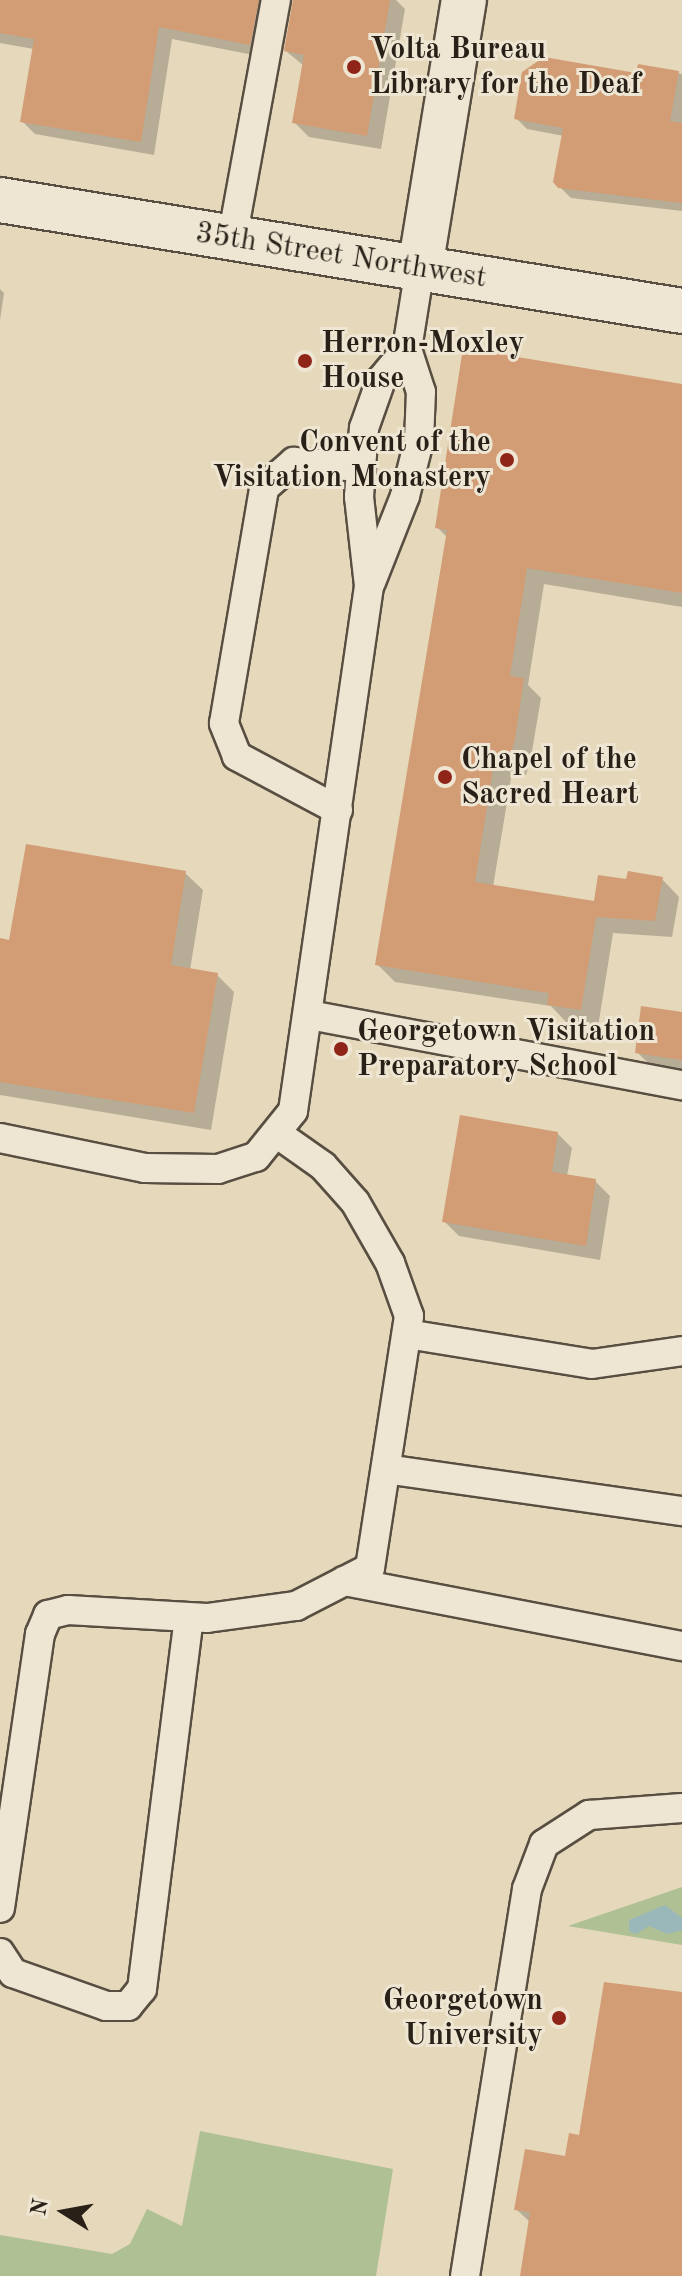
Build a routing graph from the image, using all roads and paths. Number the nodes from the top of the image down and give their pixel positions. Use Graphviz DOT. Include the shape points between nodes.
graph roads {
  1 [pos="276,0"];
  2 [pos="464,0"];
  3 [pos="0,200"];
  4 [pos="232,239"];
  5 [pos="420,268"];
  6 [pos="682,311"];
  7 [pos="407,349"];
  8 [pos="360,467"];
  9 [pos="369,586"];
  10 [pos="338,810"];
  11 [pos="310,1015"];
  12 [pos="682,1085"];
  13 [pos="279,1135"];
  14 [pos="0,1138"];
  15 [pos="407,1334"];
  16 [pos="682,1351"];
  17 [pos="386,1469"];
  18 [pos="682,1511"];
  19 [pos="344,1581"];
  20 [pos="189,1618"];
  21 [pos="682,1646"];
  22 [pos="682,1808"];
  23 [pos="0,1908"];
  24 [pos="0,1953"];
  25 [pos="465,2276"];
  1 -- 4 [label="lane"];
  2 -- 5 [label="street"];
  3 -- 4 [label="street, 35th Street Northwest"];
  4 -- 5 [label="street, 35th Street Northwest"];
  5 -- 6 [label="street, 35th Street Northwest"];
  5 -- 7 [label="lane"];
  7 -- 8 [label="lane" via="381,380 364,428"];
  7 -- 9 [label="lane" via="421,392 419,441 405,496"];
  8 -- 9 [label="lane"];
  8 -- 10 [label="lane" via="294,462 264,488 224,723 237,756"];
  9 -- 10 [label="lane"];
  10 -- 11 [label="lane"];
  11 -- 12 [label="lane"];
  11 -- 13 [label="lane" via="293,1111"];
  13 -- 14 [label="lane" via="256,1157 218,1169 145,1168"];
  13 -- 15 [label="lane" via="323,1166 376,1233 409,1316"];
  15 -- 16 [label="lane" via="592,1364"];
  15 -- 17 [label="lane"];
  17 -- 18 [label="lane"];
  17 -- 19 [label="lane" via="370,1568"];
  19 -- 20 [label="lane" via="296,1606"];
  19 -- 21 [label="lane"];
  20 -- 23 [label="lane" via="68,1610 48,1615 40,1634"];
  20 -- 24 [label="lane" via="142,1989 128,2006 106,2006 13,1973"];
  22 -- 25 [label="lane" via="589,1815 544,1844 527,1889"];
}
